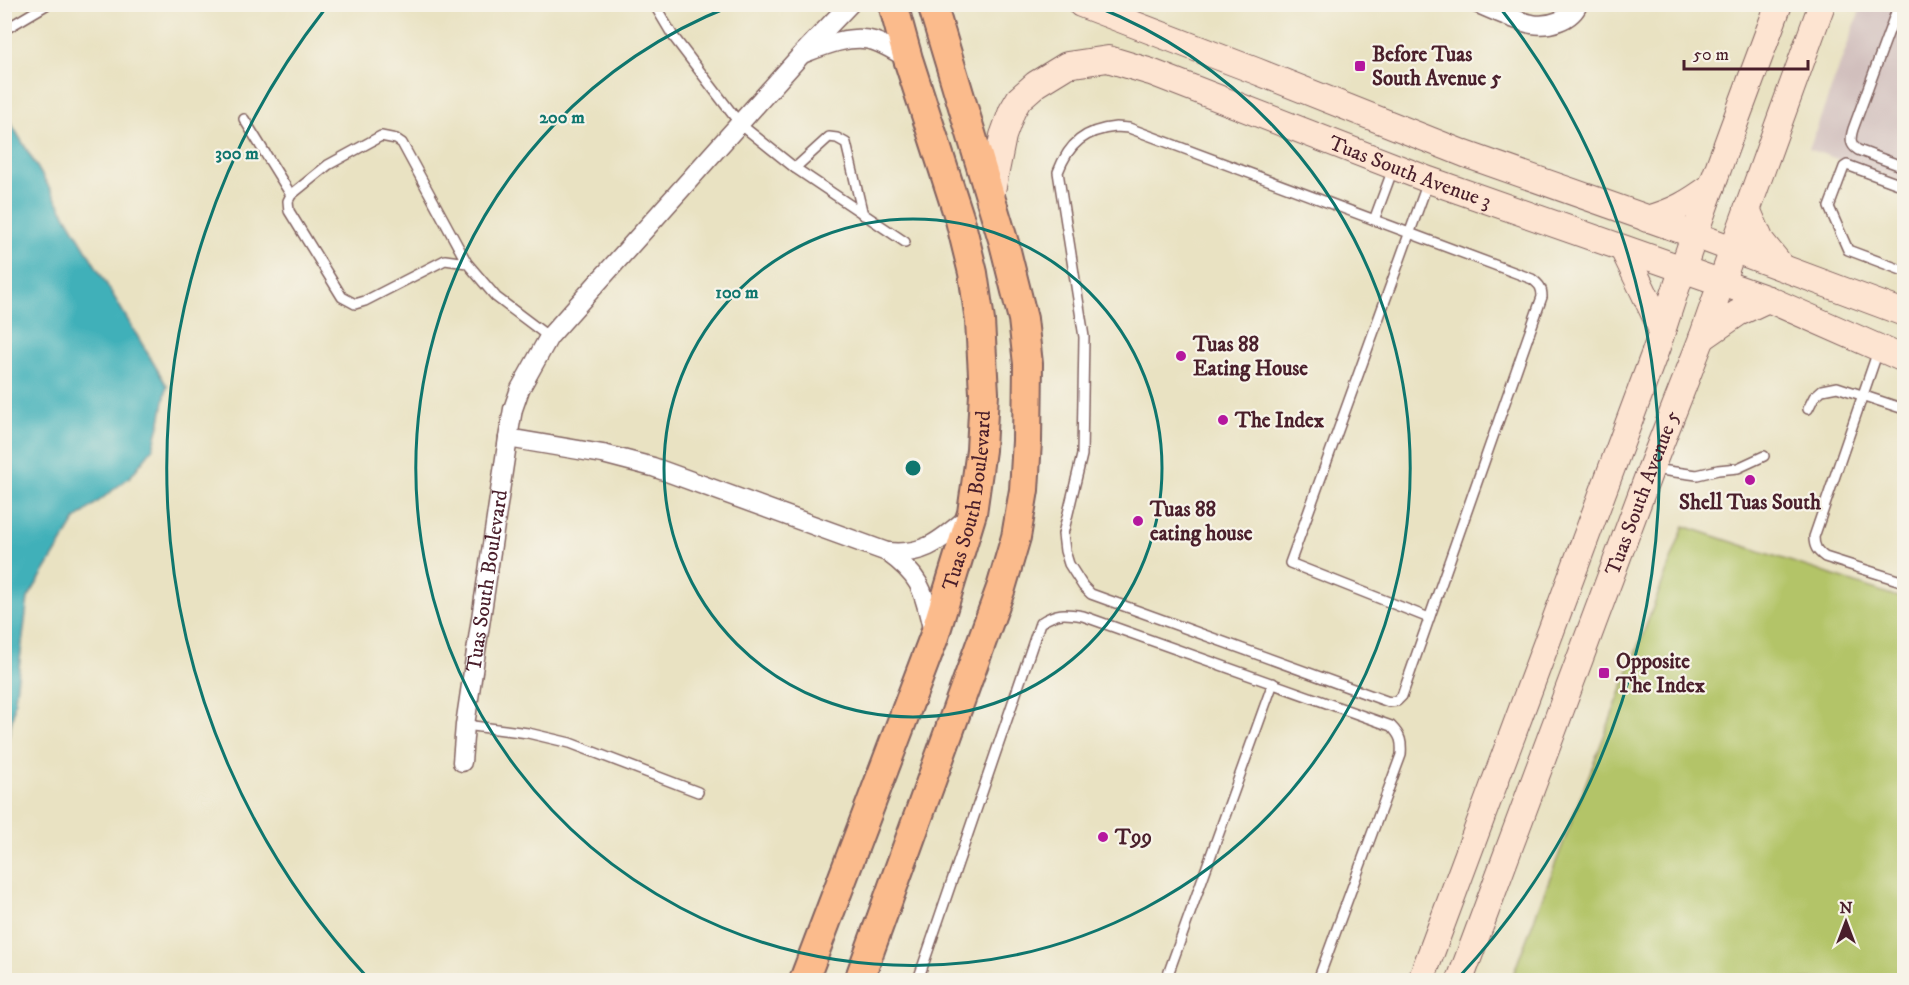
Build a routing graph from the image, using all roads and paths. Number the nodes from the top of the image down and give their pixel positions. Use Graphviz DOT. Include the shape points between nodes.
graph roads {
  1 [pos="48,4"];
  2 [pos="654,4"];
  3 [pos="850,4"];
  4 [pos="893,4"];
  5 [pos="932,4"];
  6 [pos="1081,4"];
  7 [pos="1478,4"];
  8 [pos="1578,4"];
  9 [pos="1779,4"];
  10 [pos="1822,4"];
  11 [pos="1899,4"];
  12 [pos="4,30"];
  13 [pos="801,55"];
  14 [pos="908,59"];
  15 [pos="244,119"];
  16 [pos="740,124"];
  17 [pos="1394,166"];
  18 [pos="1905,166"];
  19 [pos="795,168"];
  20 [pos="1429,180"];
  21 [pos="1712,186"];
  22 [pos="1905,186"];
  23 [pos="291,195"];
  24 [pos="990,201"];
  25 [pos="1748,208"];
  26 [pos="863,215"];
  27 [pos="1647,219"];
  28 [pos="1374,220"];
  29 [pos="1409,234"];
  30 [pos="1695,235"];
  31 [pos="904,242"];
  32 [pos="1623,249"];
  33 [pos="1733,249"];
  34 [pos="467,263"];
  35 [pos="1783,267"];
  36 [pos="1682,270"];
  37 [pos="1905,271"];
  38 [pos="1721,284"];
  39 [pos="1768,299"];
  40 [pos="1905,312"];
  41 [pos="1662,330"];
  42 [pos="549,337"];
  43 [pos="1702,338"];
  44 [pos="1879,348"];
  45 [pos="1905,359"];
  46 [pos="1863,396"];
  47 [pos="1808,409"];
  48 [pos="1905,409"];
  49 [pos="508,438"];
  50 [pos="1764,456"];
  51 [pos="1651,468"];
  52 [pos="972,513"];
  53 [pos="887,552"];
  54 [pos="1905,582"];
  55 [pos="1429,618"];
  56 [pos="934,637"];
  57 [pos="1273,683"];
  58 [pos="465,725"];
  59 [pos="462,762"];
  60 [pos="698,792"];
  61 [pos="804,981"];
  62 [pos="859,981"];
  63 [pos="918,981"];
  64 [pos="1166,981"];
  65 [pos="1318,981"];
  66 [pos="1420,981"];
  67 [pos="1460,981"];
  1 -- 12 [label="lane"];
  2 -- 16 [label="lane" via="673,36"];
  3 -- 13 [label="street, Tuas South Boulevard"];
  4 -- 14 [label="main road, Tuas South Boulevard"];
  5 -- 24 [label="main road"];
  6 -- 27 [label="main road, Tuas South Avenue 3" via="1465,154"];
  7 -- 8 [label="street" via="1533,25 1564,19"];
  9 -- 21 [label="main road, Tuas South Avenue 5"];
  10 -- 25 [label="main road, Tuas South Avenue 5"];
  11 -- 18 [label="lane" via="1851,141 1858,150"];
  13 -- 14 [label="street" via="827,45 872,40"];
  13 -- 16 [label="street, Tuas South Boulevard"];
  14 -- 52 [label="main road, Tuas South Boulevard" via="973,273 984,393"];
  15 -- 23 [label="lane"];
  16 -- 19 [label="lane"];
  16 -- 42 [label="street, Tuas South Boulevard"];
  17 -- 20 [label="main road, Tuas South Avenue 3"];
  17 -- 24 [label="main road, Tuas South Avenue 3" via="1108,59 1067,65 1019,99 1003,136"];
  17 -- 28 [label="lane"];
  19 -- 26 [label="lane"];
  19 -- 26 [label="lane" via="829,137 842,139"];
  20 -- 29 [label="lane"];
  20 -- 32 [label="main road, Tuas South Avenue 3"];
  21 -- 27 [label="main road" via="1669,213"];
  21 -- 30 [label="main road, Tuas South Avenue 5"];
  22 -- 37 [label="lane" via="1846,165 1829,207 1848,249"];
  23 -- 34 [label="lane" via="290,211 342,297 355,304 444,260"];
  23 -- 34 [label="lane" via="328,165 381,136 396,139 402,143"];
  24 -- 62 [label="main road" via="1005,243 1023,319 1028,364 1024,490 1001,588"];
  25 -- 33 [label="main road, Tuas South Avenue 5"];
  25 -- 35 [label="main road" via="1761,241"];
  26 -- 31 [label="lane"];
  27 -- 30 [label="main road, Tuas South Avenue 3"];
  28 -- 29 [label="lane"];
  28 -- 55 [label="lane" via="1129,129 1100,129 1072,145 1058,172 1084,337 1082,455 1064,534 1065,551 1069,564 1091,594 1389,702 1402,696"];
  29 -- 55 [label="lane" via="1532,279 1542,289"];
  29 -- 55 [label="lane" via="1290,563"];
  30 -- 33 [label="main road, Tuas South Avenue 3"];
  30 -- 36 [label="main road, Tuas South Avenue 5"];
  32 -- 36 [label="main road, Tuas South Avenue 3"];
  32 -- 41 [label="main road"];
  33 -- 35 [label="main road, Tuas South Avenue 3"];
  33 -- 38 [label="main road, Tuas South Avenue 5"];
  34 -- 42 [label="lane" via="496,297"];
  35 -- 40 [label="main road, Tuas South Avenue 3"];
  36 -- 38 [label="main road, Tuas South Avenue 3"];
  36 -- 41 [label="main road, Tuas South Avenue 5"];
  38 -- 39 [label="main road, Tuas South Avenue 3"];
  38 -- 43 [label="main road, Tuas South Avenue 5"];
  39 -- 43 [label="main road" via="1738,313"];
  39 -- 44 [label="main road, Tuas South Avenue 3"];
  41 -- 66 [label="main road, Tuas South Avenue 5"];
  42 -- 49 [label="street, Tuas South Boulevard" via="520,390"];
  43 -- 51 [label="main road, Tuas South Avenue 5"];
  44 -- 45 [label="main road, Tuas South Avenue 3"];
  44 -- 46 [label="lane"];
  46 -- 47 [label="lane" via="1837,387 1822,390"];
  46 -- 48 [label="lane"];
  46 -- 54 [label="lane" via="1814,537 1816,551"];
  49 -- 53 [label="street" via="653,467"];
  49 -- 58 [label="street, Tuas South Boulevard"];
  50 -- 51 [label="lane" via="1738,468 1697,475"];
  51 -- 67 [label="main road, Tuas South Avenue 5"];
  52 -- 53 [label="street" via="931,546"];
  52 -- 56 [label="main road, Tuas South Boulevard"];
  53 -- 56 [label="street" via="916,578"];
  56 -- 61 [label="main road, Tuas South Boulevard"];
  57 -- 63 [label="lane" via="1083,616 1061,613 1040,623"];
  57 -- 64 [label="lane"];
  57 -- 65 [label="lane" via="1392,726 1402,742 1401,755"];
  58 -- 59 [label="street, Tuas South Boulevard"];
  58 -- 60 [label="lane" via="570,743"];
}
